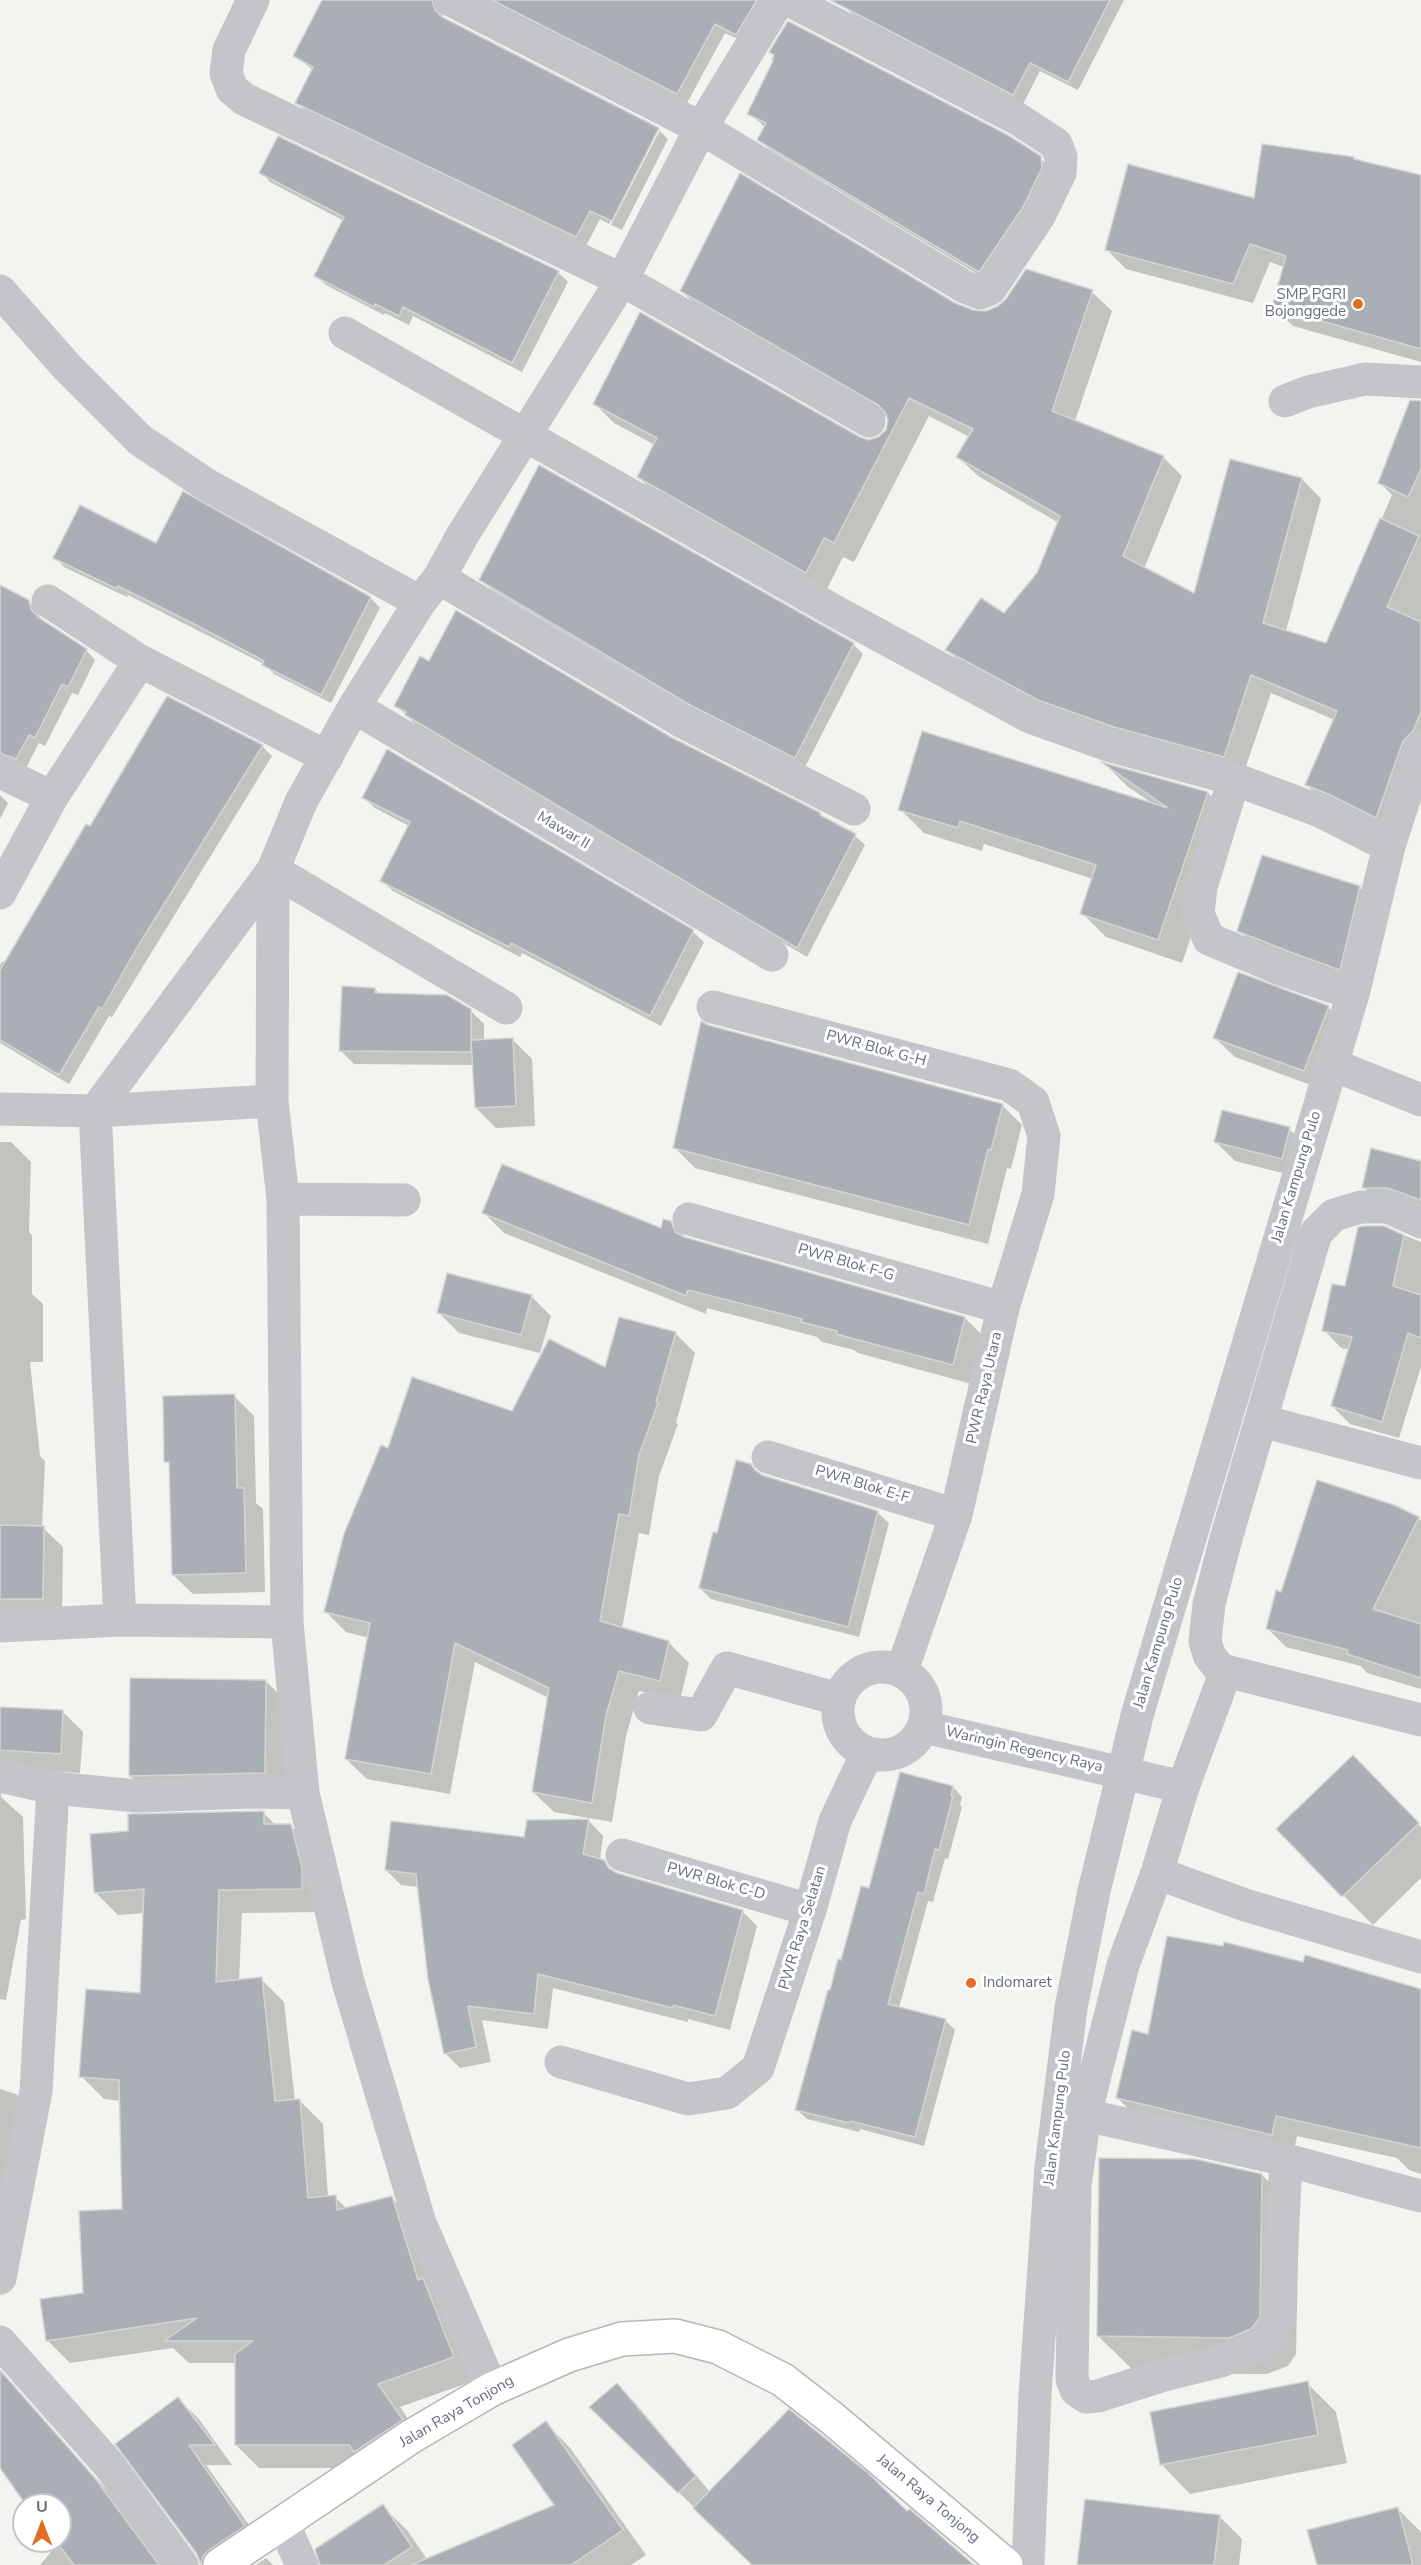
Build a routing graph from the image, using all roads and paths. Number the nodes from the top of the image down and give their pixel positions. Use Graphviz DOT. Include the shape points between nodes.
graph roads {
  1 [pos="253,0"];
  2 [pos="451,0"];
  3 [pos="779,0"];
  4 [pos="789,0"];
  5 [pos="701,128"];
  6 [pos="622,280"];
  7 [pos="0,291"];
  8 [pos="345,333"];
  9 [pos="1421,382"];
  10 [pos="1285,401"];
  11 [pos="869,421"];
  12 [pos="526,436"];
  13 [pos="429,590"];
  14 [pos="48,601"];
  15 [pos="140,661"];
  16 [pos="354,707"];
  17 [pos="1421,747"];
  18 [pos="327,757"];
  19 [pos="0,772"];
  20 [pos="1234,779"];
  21 [pos="52,797"];
  22 [pos="855,809"];
  23 [pos="1389,846"];
  24 [pos="273,870"];
  25 [pos="0,892"];
  26 [pos="772,955"];
  27 [pos="1353,994"];
  28 [pos="713,1007"];
  29 [pos="506,1008"];
  30 [pos="1331,1064"];
  31 [pos="272,1101"];
  32 [pos="1421,1101"];
  33 [pos="1033,1102"];
  34 [pos="0,1109"];
  35 [pos="95,1111"];
  36 [pos="283,1198"];
  37 [pos="404,1200"];
  38 [pos="689,1219"];
  39 [pos="1421,1222"];
  40 [pos="1003,1308"];
  41 [pos="1262,1421"];
  42 [pos="768,1457"];
  43 [pos="1421,1463"];
  44 [pos="956,1515"];
  45 [pos="120,1620"];
  46 [pos="287,1622"];
  47 [pos="0,1626"];
  48 [pos="903,1670"];
  49 [pos="1226,1671"];
  50 [pos="838,1699"];
  51 [pos="650,1708"];
  52 [pos="1421,1720"];
  53 [pos="924,1727"];
  54 [pos="867,1753"];
  55 [pos="1123,1772"];
  56 [pos="0,1776"];
  57 [pos="1183,1787"];
  58 [pos="53,1788"];
  59 [pos="303,1793"];
  60 [pos="622,1855"];
  61 [pos="1157,1873"];
  62 [pos="810,1910"];
  63 [pos="1421,1957"];
  64 [pos="561,2062"];
  65 [pos="1085,2115"];
  66 [pos="1286,2160"];
  67 [pos="1421,2196"];
  68 [pos="0,2278"];
  69 [pos="0,2342"];
  70 [pos="492,2389"];
  71 [pos="283,2523"];
  72 [pos="182,2565"];
  73 [pos="220,2565"];
  74 [pos="302,2565"];
  75 [pos="1006,2565"];
  76 [pos="1028,2565"];
  1 -- 6 [label="street" via="229,50 226,73 232,89 244,99"];
  2 -- 5 [label="street"];
  3 -- 5 [label="street"];
  4 -- 5 [label="street" via="1018,119 1056,144 1061,157 1060,173 1039,216 1000,277 990,289 980,293 965,287"];
  5 -- 6 [label="street"];
  6 -- 11 [label="street"];
  6 -- 12 [label="street"];
  7 -- 13 [label="street" via="67,367 140,440 207,485"];
  8 -- 12 [label="street"];
  9 -- 10 [label="street" via="1365,379"];
  12 -- 13 [label="street"];
  12 -- 20 [label="street" via="1030,717 1108,745"];
  13 -- 16 [label="street"];
  13 -- 22 [label="street"];
  14 -- 15 [label="street"];
  15 -- 18 [label="street"];
  15 -- 21 [label="street"];
  16 -- 18 [label="street"];
  16 -- 26 [label="street, Mawar II"];
  17 -- 23 [label="street, Jalan Kampung Pulo"];
  18 -- 24 [label="street" via="301,802"];
  19 -- 21 [label="street"];
  20 -- 23 [label="street" via="1320,811"];
  20 -- 27 [label="street" via="1201,887 1198,914 1209,939"];
  21 -- 25 [label="street"];
  23 -- 27 [label="street, Jalan Kampung Pulo"];
  24 -- 29 [label="street"];
  24 -- 31 [label="street"];
  24 -- 35 [label="street"];
  27 -- 30 [label="street, Jalan Kampung Pulo"];
  28 -- 33 [label="street, PWR Blok G-H" via="1009,1085"];
  30 -- 32 [label="street"];
  30 -- 55 [label="street, Jalan Kampung Pulo"];
  31 -- 35 [label="street"];
  31 -- 36 [label="street"];
  33 -- 40 [label="street, PWR Raya Utara" via="1044,1136 1038,1194"];
  34 -- 35 [label="street"];
  35 -- 45 [label="street"];
  36 -- 37 [label="street"];
  36 -- 46 [label="street"];
  38 -- 40 [label="street, PWR Blok F-G"];
  39 -- 41 [label="street" via="1388,1207 1361,1207 1334,1215 1316,1233"];
  40 -- 44 [label="street, PWR Raya Utara"];
  41 -- 43 [label="street"];
  41 -- 49 [label="street" via="1209,1604 1205,1641 1209,1655"];
  42 -- 44 [label="street, PWR Blok E-F"];
  44 -- 48 [label="street, PWR Raya Utara"];
  45 -- 46 [label="street"];
  45 -- 47 [label="street"];
  46 -- 59 [label="street"];
  48 -- 50 [label="street" via="889,1666 862,1671 850,1679"];
  48 -- 53 [label="street" via="924,1694"];
  49 -- 52 [label="street"];
  49 -- 57 [label="street"];
  50 -- 51 [label="street" via="727,1668 701,1716"];
  50 -- 54 [label="street" via="838,1721 849,1741"];
  53 -- 54 [label="street" via="916,1742 901,1752"];
  53 -- 55 [label="street, Waringin Regency Raya"];
  54 -- 62 [label="street, PWR Raya Selatan" via="835,1821"];
  55 -- 57 [label="street, Waringin Regency Raya"];
  55 -- 76 [label="street, Jalan Kampung Pulo" via="1071,2008 1051,2167"];
  56 -- 58 [label="street"];
  57 -- 61 [label="street"];
  58 -- 59 [label="street" via="138,1796"];
  58 -- 68 [label="street" via="36,2091"];
  59 -- 70 [label="street" via="348,1982 420,2223"];
  60 -- 62 [label="street, PWR Blok C-D"];
  61 -- 63 [label="street" via="1245,1905"];
  61 -- 65 [label="street" via="1123,1965"];
  62 -- 64 [label="street, PWR Raya Selatan" via="758,2068 727,2093 688,2099"];
  65 -- 66 [label="street"];
  65 -- 66 [label="street" via="1075,2185 1072,2379 1076,2390 1086,2397 1221,2361 1263,2344 1278,2323"];
  66 -- 67 [label="street"];
  69 -- 72 [label="street" via="109,2465"];
  70 -- 71 [label="main road, Jalan Raya Tonjong" via="412,2436"];
  70 -- 75 [label="main road, Jalan Raya Tonjong" via="569,2355 622,2339 675,2336 718,2347 783,2380"];
  71 -- 73 [label="main road, Jalan Raya Tonjong"];
  71 -- 74 [label="street"];
}
